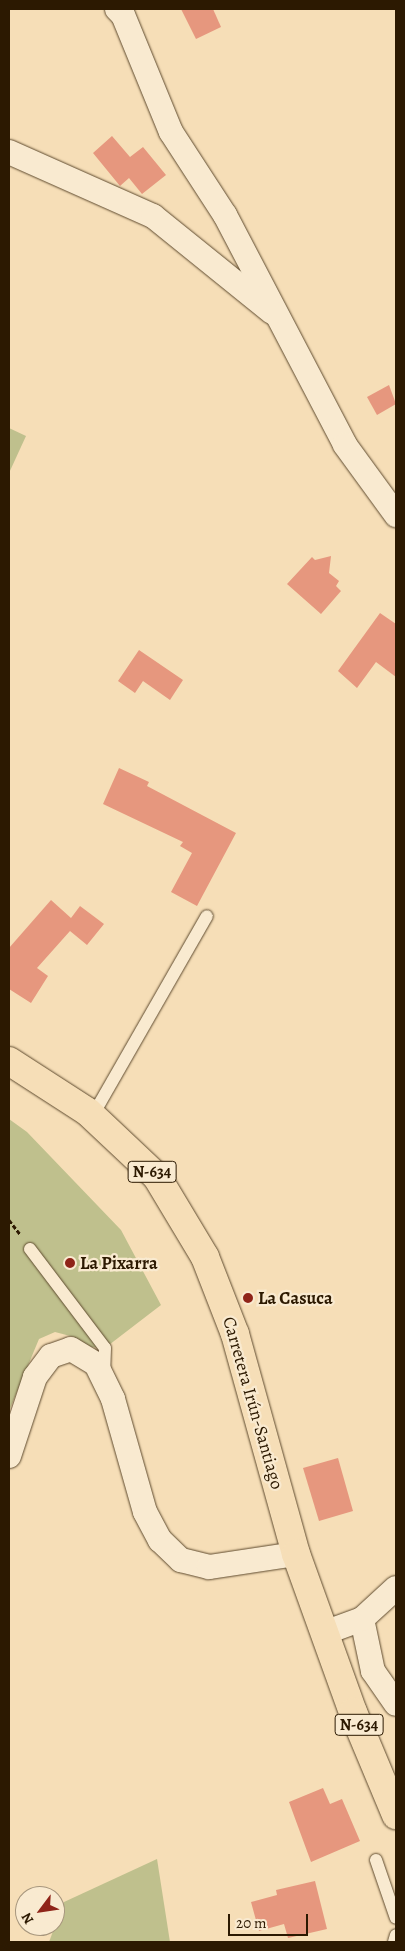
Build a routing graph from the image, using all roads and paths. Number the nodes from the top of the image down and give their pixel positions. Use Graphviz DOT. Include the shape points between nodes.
graph roads {
  1 [pos="117,9"];
  2 [pos="9,152"];
  3 [pos="279,318"];
  4 [pos="396,515"];
  5 [pos="207,916"];
  6 [pos="9,1061"];
  7 [pos="93,1115"];
  8 [pos="30,1248"];
  9 [pos="104,1382"];
  10 [pos="9,1456"];
  11 [pos="296,1554"];
  12 [pos="396,1588"];
  13 [pos="362,1619"];
  14 [pos="324,1633"];
  15 [pos="396,1704"];
  16 [pos="396,1815"];
  17 [pos="376,1860"];
  18 [pos="396,1918"];
  19 [pos="396,1935"];
  20 [pos="394,1942"];
  1 -- 3 [label="street" via="123,15 171,132 225,215"];
  2 -- 3 [label="street" via="153,216"];
  3 -- 4 [label="street" via="345,445"];
  5 -- 7 [label="lane"];
  6 -- 7 [label="highway, Carretera Irún-Santiago / N-634"];
  7 -- 11 [label="highway, Carretera Irún-Santiago / N-634" via="157,1177 205,1257 235,1334"];
  8 -- 9 [label="lane" via="105,1348"];
  9 -- 10 [label="street" via="96,1364 71,1349 51,1356 35,1377"];
  9 -- 11 [label="street" via="113,1399 145,1512 160,1540 181,1560 209,1567"];
  11 -- 14 [label="highway, Carretera Irún-Santiago / N-634"];
  12 -- 13 [label="street"];
  13 -- 14 [label="street"];
  13 -- 15 [label="street" via="373,1671"];
  14 -- 16 [label="highway, Carretera Irún-Santiago / N-634"];
  17 -- 18 [label="lane"];
  19 -- 20 [label="lane"];
}
